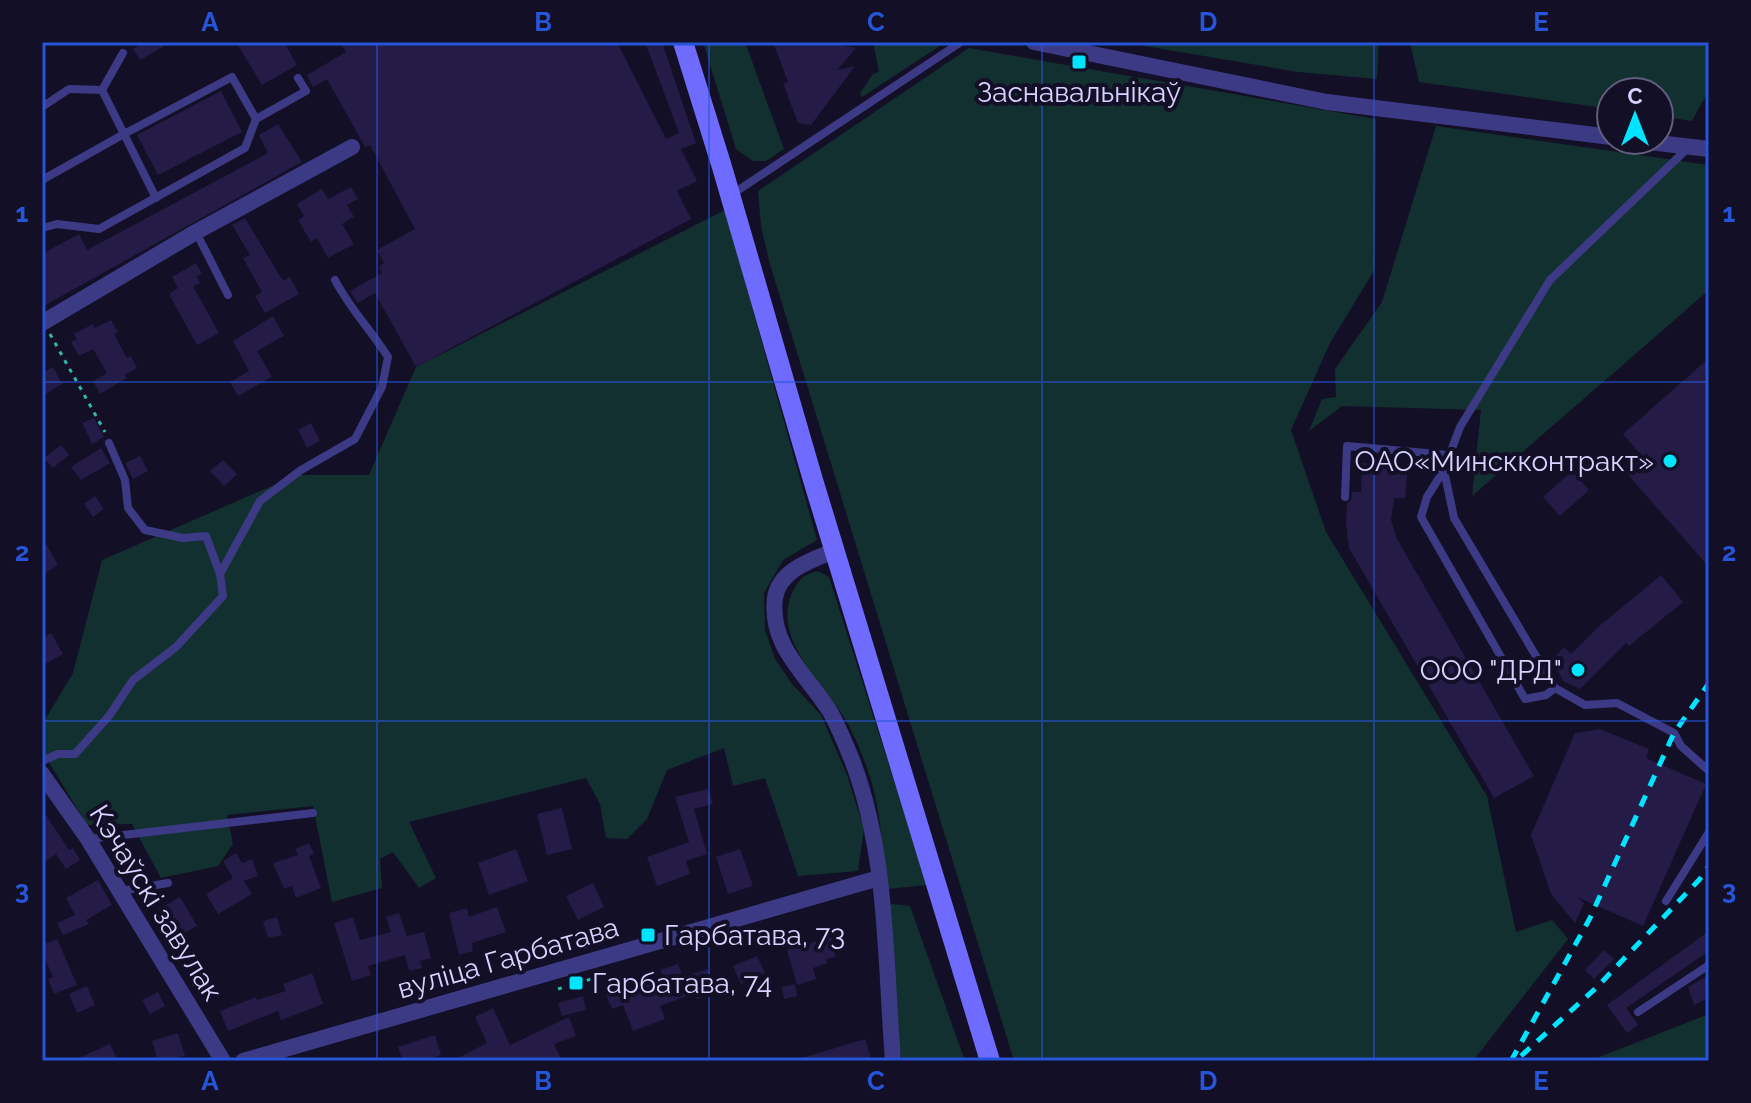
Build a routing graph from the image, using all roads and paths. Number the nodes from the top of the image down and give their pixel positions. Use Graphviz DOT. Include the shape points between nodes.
graph roads {
  1 [pos="683,42"];
  2 [pos="961,42"];
  3 [pos="1034,42"];
  4 [pos="123,53"];
  5 [pos="298,78"];
  6 [pos="102,90"];
  7 [pos="42,107"];
  8 [pos="256,119"];
  9 [pos="124,134"];
  10 [pos="1595,135"];
  11 [pos="1675,145"];
  12 [pos="352,147"];
  13 [pos="1690,147"];
  14 [pos="1709,149"];
  15 [pos="42,180"];
  16 [pos="730,195"];
  17 [pos="156,198"];
  18 [pos="42,228"];
  19 [pos="196,232"];
  20 [pos="335,280"];
  21 [pos="228,295"];
  22 [pos="43,323"];
  23 [pos="109,443"];
  24 [pos="1449,455"];
  25 [pos="1444,470"];
  26 [pos="1345,497"];
  27 [pos="834,551"];
  28 [pos="220,574"];
  29 [pos="1555,688"];
  30 [pos="42,761"];
  31 [pos="1709,771"];
  32 [pos="42,774"];
  33 [pos="313,813"];
  34 [pos="1709,832"];
  35 [pos="88,839"];
  36 [pos="879,878"];
  37 [pos="168,883"];
  38 [pos="120,892"];
  39 [pos="1666,901"];
  40 [pos="1709,965"];
  41 [pos="592,979"];
  42 [pos="558,989"];
  43 [pos="1638,1012"];
  44 [pos="223,1061"];
  45 [pos="243,1061"];
  46 [pos="893,1061"];
  47 [pos="990,1061"];
  1 -- 16 [label="main road"];
  2 -- 16 [label="lane"];
  3 -- 10 [label="street" via="1327,102"];
  4 -- 6 [label="lane"];
  5 -- 8 [label="lane" via="306,91"];
  6 -- 7 [label="lane" via="69,89"];
  6 -- 9 [label="lane"];
  8 -- 9 [label="lane" via="232,77"];
  8 -- 17 [label="lane" via="245,148"];
  9 -- 15 [label="lane"];
  9 -- 17 [label="lane"];
  11 -- 13 [label="street"];
  12 -- 19 [label="street"];
  13 -- 14 [label="street"];
  13 -- 24 [label="lane" via="1550,280 1460,427"];
  16 -- 27 [label="main road"];
  17 -- 18 [label="lane" via="99,229 57,224"];
  19 -- 21 [label="lane"];
  19 -- 22 [label="street"];
  20 -- 28 [label="lane" via="348,306 388,357 382,387 355,439 260,501"];
  22 -- 23 [label="path"];
  23 -- 28 [label="lane" via="125,480 128,508 145,530 183,538 206,536"];
  24 -- 25 [label="lane"];
  24 -- 26 [label="lane" via="1347,446"];
  25 -- 29 [label="lane" via="1454,518"];
  25 -- 29 [label="lane" via="1421,517 1525,699"];
  27 -- 36 [label="street" via="790,571 775,594 775,626 848,750 870,820"];
  27 -- 47 [label="main road"];
  28 -- 30 [label="lane" via="223,596 176,647 133,680 75,754"];
  29 -- 31 [label="lane" via="1585,705 1617,703 1674,733"];
  32 -- 35 [label="street, Кэчаўскі завулак"];
  33 -- 35 [label="lane"];
  34 -- 39 [label="lane"];
  35 -- 38 [label="street, Кэчаўскі завулак"];
  36 -- 45 [label="street, вуліца Гарбатава"];
  36 -- 46 [label="street"];
  37 -- 38 [label="lane"];
  38 -- 44 [label="street, Кэчаўскі завулак"];
  40 -- 43 [label="lane"];
  41 -- 42 [label="path"];
}
